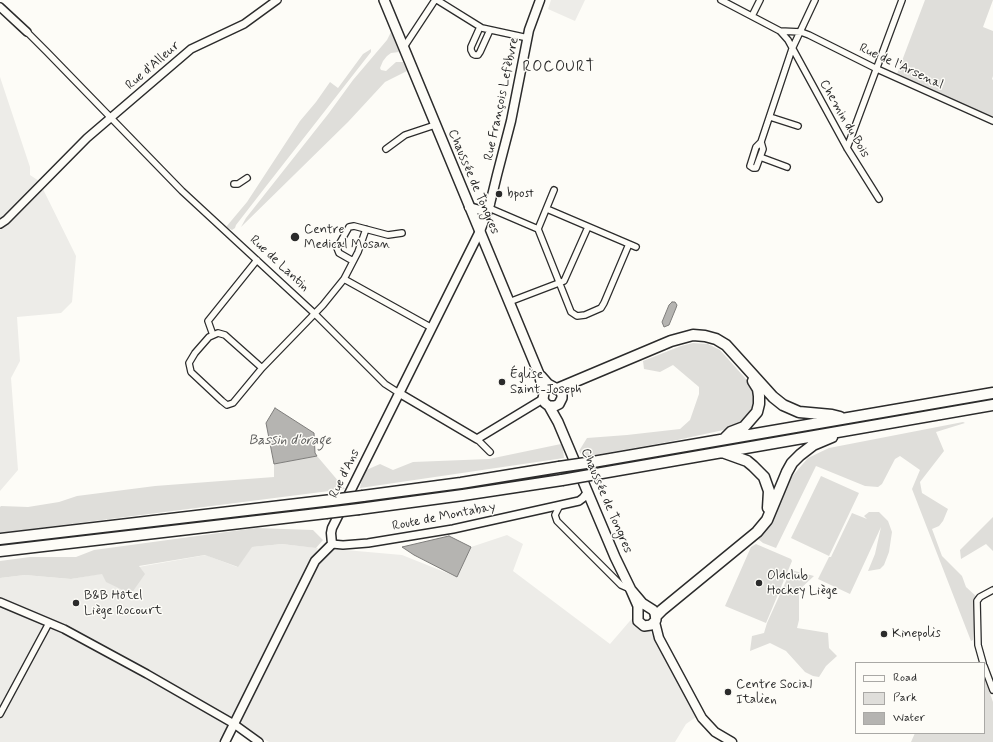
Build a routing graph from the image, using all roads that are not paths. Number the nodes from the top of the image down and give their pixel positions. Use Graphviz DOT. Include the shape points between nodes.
graph roads {
  1 [pos="277,0"];
  2 [pos="384,0"];
  3 [pos="436,0"];
  4 [pos="540,0"];
  5 [pos="721,0"];
  6 [pos="760,0"];
  7 [pos="815,0"];
  8 [pos="902,0"];
  9 [pos="0,7"];
  10 [pos="752,16"];
  11 [pos="480,27"];
  12 [pos="490,30"];
  13 [pos="780,31"];
  14 [pos="27,32"];
  15 [pos="801,32"];
  16 [pos="528,38"];
  17 [pos="404,47"];
  18 [pos="792,49"];
  19 [pos="876,69"];
  20 [pos="770,117"];
  21 [pos="111,119"];
  22 [pos="993,121"];
  23 [pos="435,125"];
  24 [pos="798,126"];
  25 [pos="761,142"];
  26 [pos="847,148"];
  27 [pos="386,149"];
  28 [pos="760,157"];
  29 [pos="787,166"];
  30 [pos="247,178"];
  31 [pos="234,184"];
  32 [pos="554,190"];
  33 [pos="879,199"];
  34 [pos="489,206"];
  35 [pos="469,207"];
  36 [pos="547,209"];
  37 [pos="0,224"];
  38 [pos="588,227"];
  39 [pos="366,229"];
  40 [pos="538,229"];
  41 [pos="480,231"];
  42 [pos="402,233"];
  43 [pos="474,244"];
  44 [pos="629,244"];
  45 [pos="486,247"];
  46 [pos="636,248"];
  47 [pos="257,260"];
  48 [pos="353,261"];
  49 [pos="344,279"];
  50 [pos="559,283"];
  51 [pos="509,302"];
  52 [pos="314,313"];
  53 [pos="432,328"];
  54 [pos="213,335"];
  55 [pos="262,368"];
  56 [pos="539,374"];
  57 [pos="558,391"];
  58 [pos="399,393"];
  59 [pos="993,393"];
  60 [pos="548,401"];
  61 [pos="993,405"];
  62 [pos="846,419"];
  63 [pos="839,432"];
  64 [pos="477,439"];
  65 [pos="723,440"];
  66 [pos="490,452"];
  67 [pos="722,452"];
  68 [pos="587,493"];
  69 [pos="560,506"];
  70 [pos="0,539"];
  71 [pos="332,544"];
  72 [pos="0,551"];
  73 [pos="631,590"];
  74 [pos="993,590"];
  75 [pos="0,602"];
  76 [pos="639,613"];
  77 [pos="652,616"];
  78 [pos="49,623"];
  79 [pos="983,662"];
  80 [pos="985,667"];
  81 [pos="993,690"];
  82 [pos="0,714"];
  83 [pos="234,724"];
  84 [pos="225,742"];
  85 [pos="259,742"];
  86 [pos="732,742"];
  1 -- 21 [label="street, Rue d'Alleur" via="244,24 191,49"];
  2 -- 17 [label="main road, Chaussée de Tongres"];
  3 -- 11 [label="street"];
  3 -- 17 [label="street"];
  4 -- 16 [label="main road, Rue François Lefèbvre"];
  5 -- 10 [label="street, Chemin du Bois"];
  6 -- 10 [label="street"];
  7 -- 15 [label="street"];
  8 -- 19 [label="street"];
  9 -- 14 [label="street"];
  10 -- 13 [label="street, Chemin du Bois"];
  11 -- 12 [label="street"];
  11 -- 12 [label="street" via="471,47 475,55 480,52"];
  12 -- 16 [label="street"];
  13 -- 15 [label="street, Chemin du Bois"];
  13 -- 18 [label="street, Chemin du Bois"];
  14 -- 21 [label="street, Rue de Lantin"];
  15 -- 18 [label="street"];
  15 -- 19 [label="street, Rue de l'Arsenal"];
  16 -- 34 [label="main road, Rue François Lefèbvre" via="511,121"];
  17 -- 23 [label="main road, Chaussée de Tongres"];
  18 -- 20 [label="street"];
  18 -- 26 [label="street, Chemin du Bois"];
  19 -- 22 [label="street, Rue de l'Arsenal"];
  19 -- 26 [label="street"];
  20 -- 24 [label="street"];
  20 -- 25 [label="street"];
  21 -- 37 [label="street, Rue d'Alleur" via="87,138"];
  21 -- 47 [label="street, Rue de Lantin" via="182,191"];
  23 -- 27 [label="street" via="405,135"];
  23 -- 35 [label="main road, Chaussée de Tongres"];
  25 -- 28 [label="street"];
  25 -- 28 [label="street" via="756,146 750,166 756,168"];
  26 -- 33 [label="street, Chemin du Bois"];
  28 -- 29 [label="street"];
  30 -- 31 [label="street"];
  32 -- 36 [label="street"];
  34 -- 35 [label="main road" via="480,210"];
  34 -- 40 [label="street"];
  34 -- 41 [label="main road, Rue François Lefèbvre"];
  35 -- 41 [label="main road, Chaussée de Tongres"];
  36 -- 38 [label="street"];
  36 -- 40 [label="street"];
  38 -- 44 [label="street"];
  38 -- 50 [label="street" via="564,281"];
  39 -- 42 [label="street" via="388,235"];
  39 -- 48 [label="street"];
  39 -- 48 [label="street" via="349,227 337,248 339,254"];
  40 -- 50 [label="street"];
  41 -- 43 [label="main road, Rue d'Ans"];
  41 -- 45 [label="main road, Chaussée de Tongres"];
  43 -- 45 [label="main road"];
  43 -- 53 [label="main road, Rue d'Ans"];
  44 -- 46 [label="street"];
  44 -- 50 [label="street" via="601,308 577,316 571,312"];
  45 -- 51 [label="main road, Chaussée de Tongres"];
  47 -- 52 [label="street, Rue de Lantin"];
  47 -- 54 [label="street" via="208,321"];
  48 -- 49 [label="street"];
  49 -- 52 [label="street"];
  49 -- 53 [label="street"];
  50 -- 51 [label="street"];
  51 -- 56 [label="main road, Chaussée de Tongres"];
  52 -- 55 [label="street"];
  52 -- 58 [label="street, Rue de Lantin" via="385,384"];
  53 -- 58 [label="main road, Rue d'Ans"];
  54 -- 55 [label="street" via="225,335"];
  54 -- 55 [label="street" via="189,362 191,372 228,405 233,403"];
  56 -- 57 [label="main road, Chaussée de Tongres"];
  56 -- 60 [label="main road, Chaussée de Tongres"];
  57 -- 60 [label="main road" via="549,388"];
  57 -- 60 [label="main road" via="561,402"];
  57 -- 62 [label="highway" via="671,342 693,335 705,336 726,345 783,405 799,412"];
  57 -- 65 [label="highway" via="567,390 678,343 691,340 715,343 723,348 758,389 759,404 754,416 744,427 731,432"];
  58 -- 64 [label="street, Rue de Lantin"];
  58 -- 71 [label="main road, Rue d'Ans" via="332,528"];
  59 -- 62 [label="highway"];
  60 -- 64 [label="street"];
  60 -- 68 [label="main road, Chaussée de Tongres"];
  61 -- 63 [label="highway"];
  62 -- 65 [label="highway"];
  63 -- 67 [label="highway"];
  63 -- 77 [label="highway" via="806,450 792,463 767,520 757,532"];
  64 -- 66 [label="street"];
  65 -- 70 [label="highway, bridge" via="461,483"];
  67 -- 72 [label="highway, bridge" via="463,495"];
  67 -- 77 [label="highway" via="747,461 764,477 770,499 766,513 754,530"];
  68 -- 69 [label="street, Route de Montabay" via="579,501"];
  68 -- 73 [label="main road, Chaussée de Tongres"];
  69 -- 71 [label="street, Route de Montabay" via="398,539 360,544"];
  69 -- 73 [label="street" via="555,515 557,521 621,585"];
  71 -- 83 [label="main road" via="313,565"];
  73 -- 76 [label="main road, Chaussée de Tongres"];
  73 -- 77 [label="main road, Chaussée de Tongres"];
  74 -- 79 [label="street" via="977,601 978,645"];
  75 -- 78 [label="street"];
  76 -- 77 [label="main road" via="642,609"];
  76 -- 77 [label="main road, Chaussée de Tongres" via="638,621 641,624"];
  77 -- 86 [label="main road" via="658,638 702,718 715,732"];
  78 -- 82 [label="street"];
  78 -- 83 [label="street" via="147,674"];
  80 -- 81 [label="street"];
  83 -- 84 [label="main road"];
  83 -- 85 [label="street"];
}
